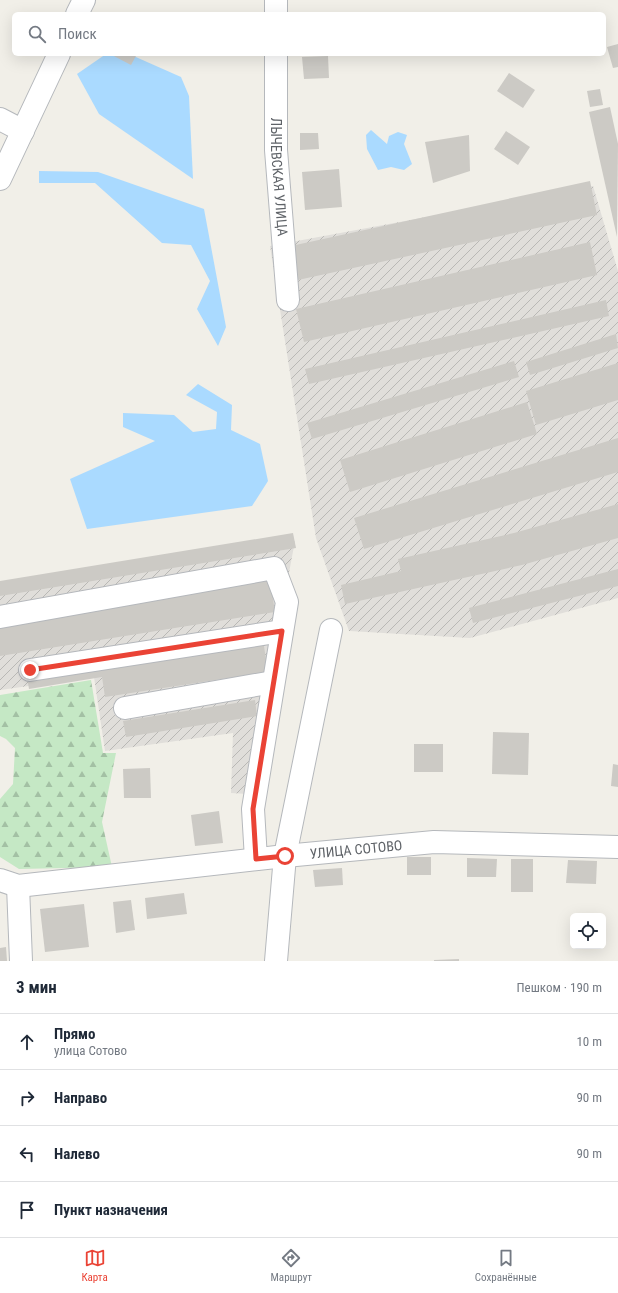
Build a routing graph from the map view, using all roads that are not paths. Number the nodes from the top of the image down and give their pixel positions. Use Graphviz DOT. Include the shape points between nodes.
graph roads {
  1 [pos="84,0"];
  2 [pos="276,0"];
  3 [pos="78,12"];
  4 [pos="276,12"];
  5 [pos="58,56"];
  6 [pos="276,56"];
  7 [pos="0,119"];
  8 [pos="23,131"];
  9 [pos="0,179"];
  10 [pos="288,300"];
  11 [pos="0,617"];
  12 [pos="331,630"];
  13 [pos="282,631"];
  14 [pos="30,670"];
  15 [pos="273,682"];
  16 [pos="125,708"];
  17 [pos="618,847"];
  18 [pos="285,856"];
  19 [pos="256,859"];
  20 [pos="9,883"];
  21 [pos="21,961"];
  22 [pos="276,961"];
  1 -- 3 [label="street"];
  2 -- 4 [label="street"];
  5 -- 8 [label="street"];
  6 -- 10 [label="street, ЛЫЧЕВСКАЯ УЛИЦА" via="276,150"];
  7 -- 8 [label="street"];
  8 -- 9 [label="street"];
  11 -- 13 [label="street" via="274,568 286,602"];
  12 -- 18 [label="street"];
  13 -- 14 [label="street"];
  13 -- 15 [label="street"];
  15 -- 16 [label="street"];
  15 -- 19 [label="street" via="253,809"];
  17 -- 18 [label="street, УЛИЦА СОТОВО" via="434,842"];
  18 -- 19 [label="street, УЛИЦА СОТОВО"];
  18 -- 22 [label="street"];
  19 -- 20 [label="street, УЛИЦА СОТОВО"];
  20 -- 21 [label="street"];
}
